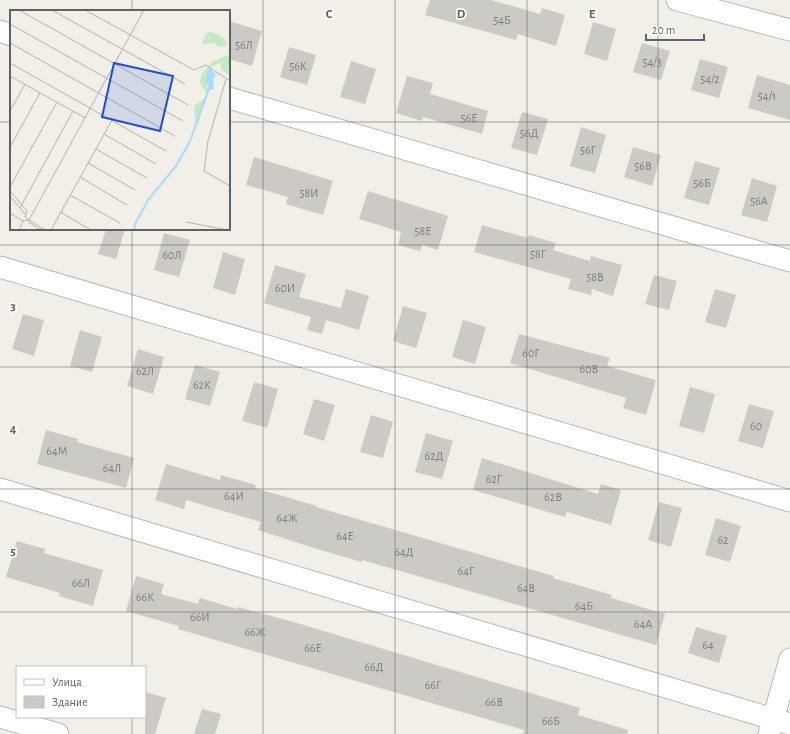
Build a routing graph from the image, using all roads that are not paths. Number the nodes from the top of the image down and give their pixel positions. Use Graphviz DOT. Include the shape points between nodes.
graph roads {
  1 [pos="677,0"];
  2 [pos="790,30"];
  3 [pos="0,31"];
  4 [pos="10,35"];
  5 [pos="230,98"];
  6 [pos="790,262"];
  7 [pos="0,267"];
  8 [pos="0,490"];
  9 [pos="790,501"];
  10 [pos="790,659"];
  11 [pos="0,717"];
  12 [pos="777,726"];
  13 [pos="58,734"];
  1 -- 2 [label="street"];
  3 -- 4 [label="street"];
  5 -- 6 [label="street"];
  7 -- 9 [label="street"];
  8 -- 12 [label="street"];
  10 -- 12 [label="street"];
  11 -- 13 [label="street"];
}
